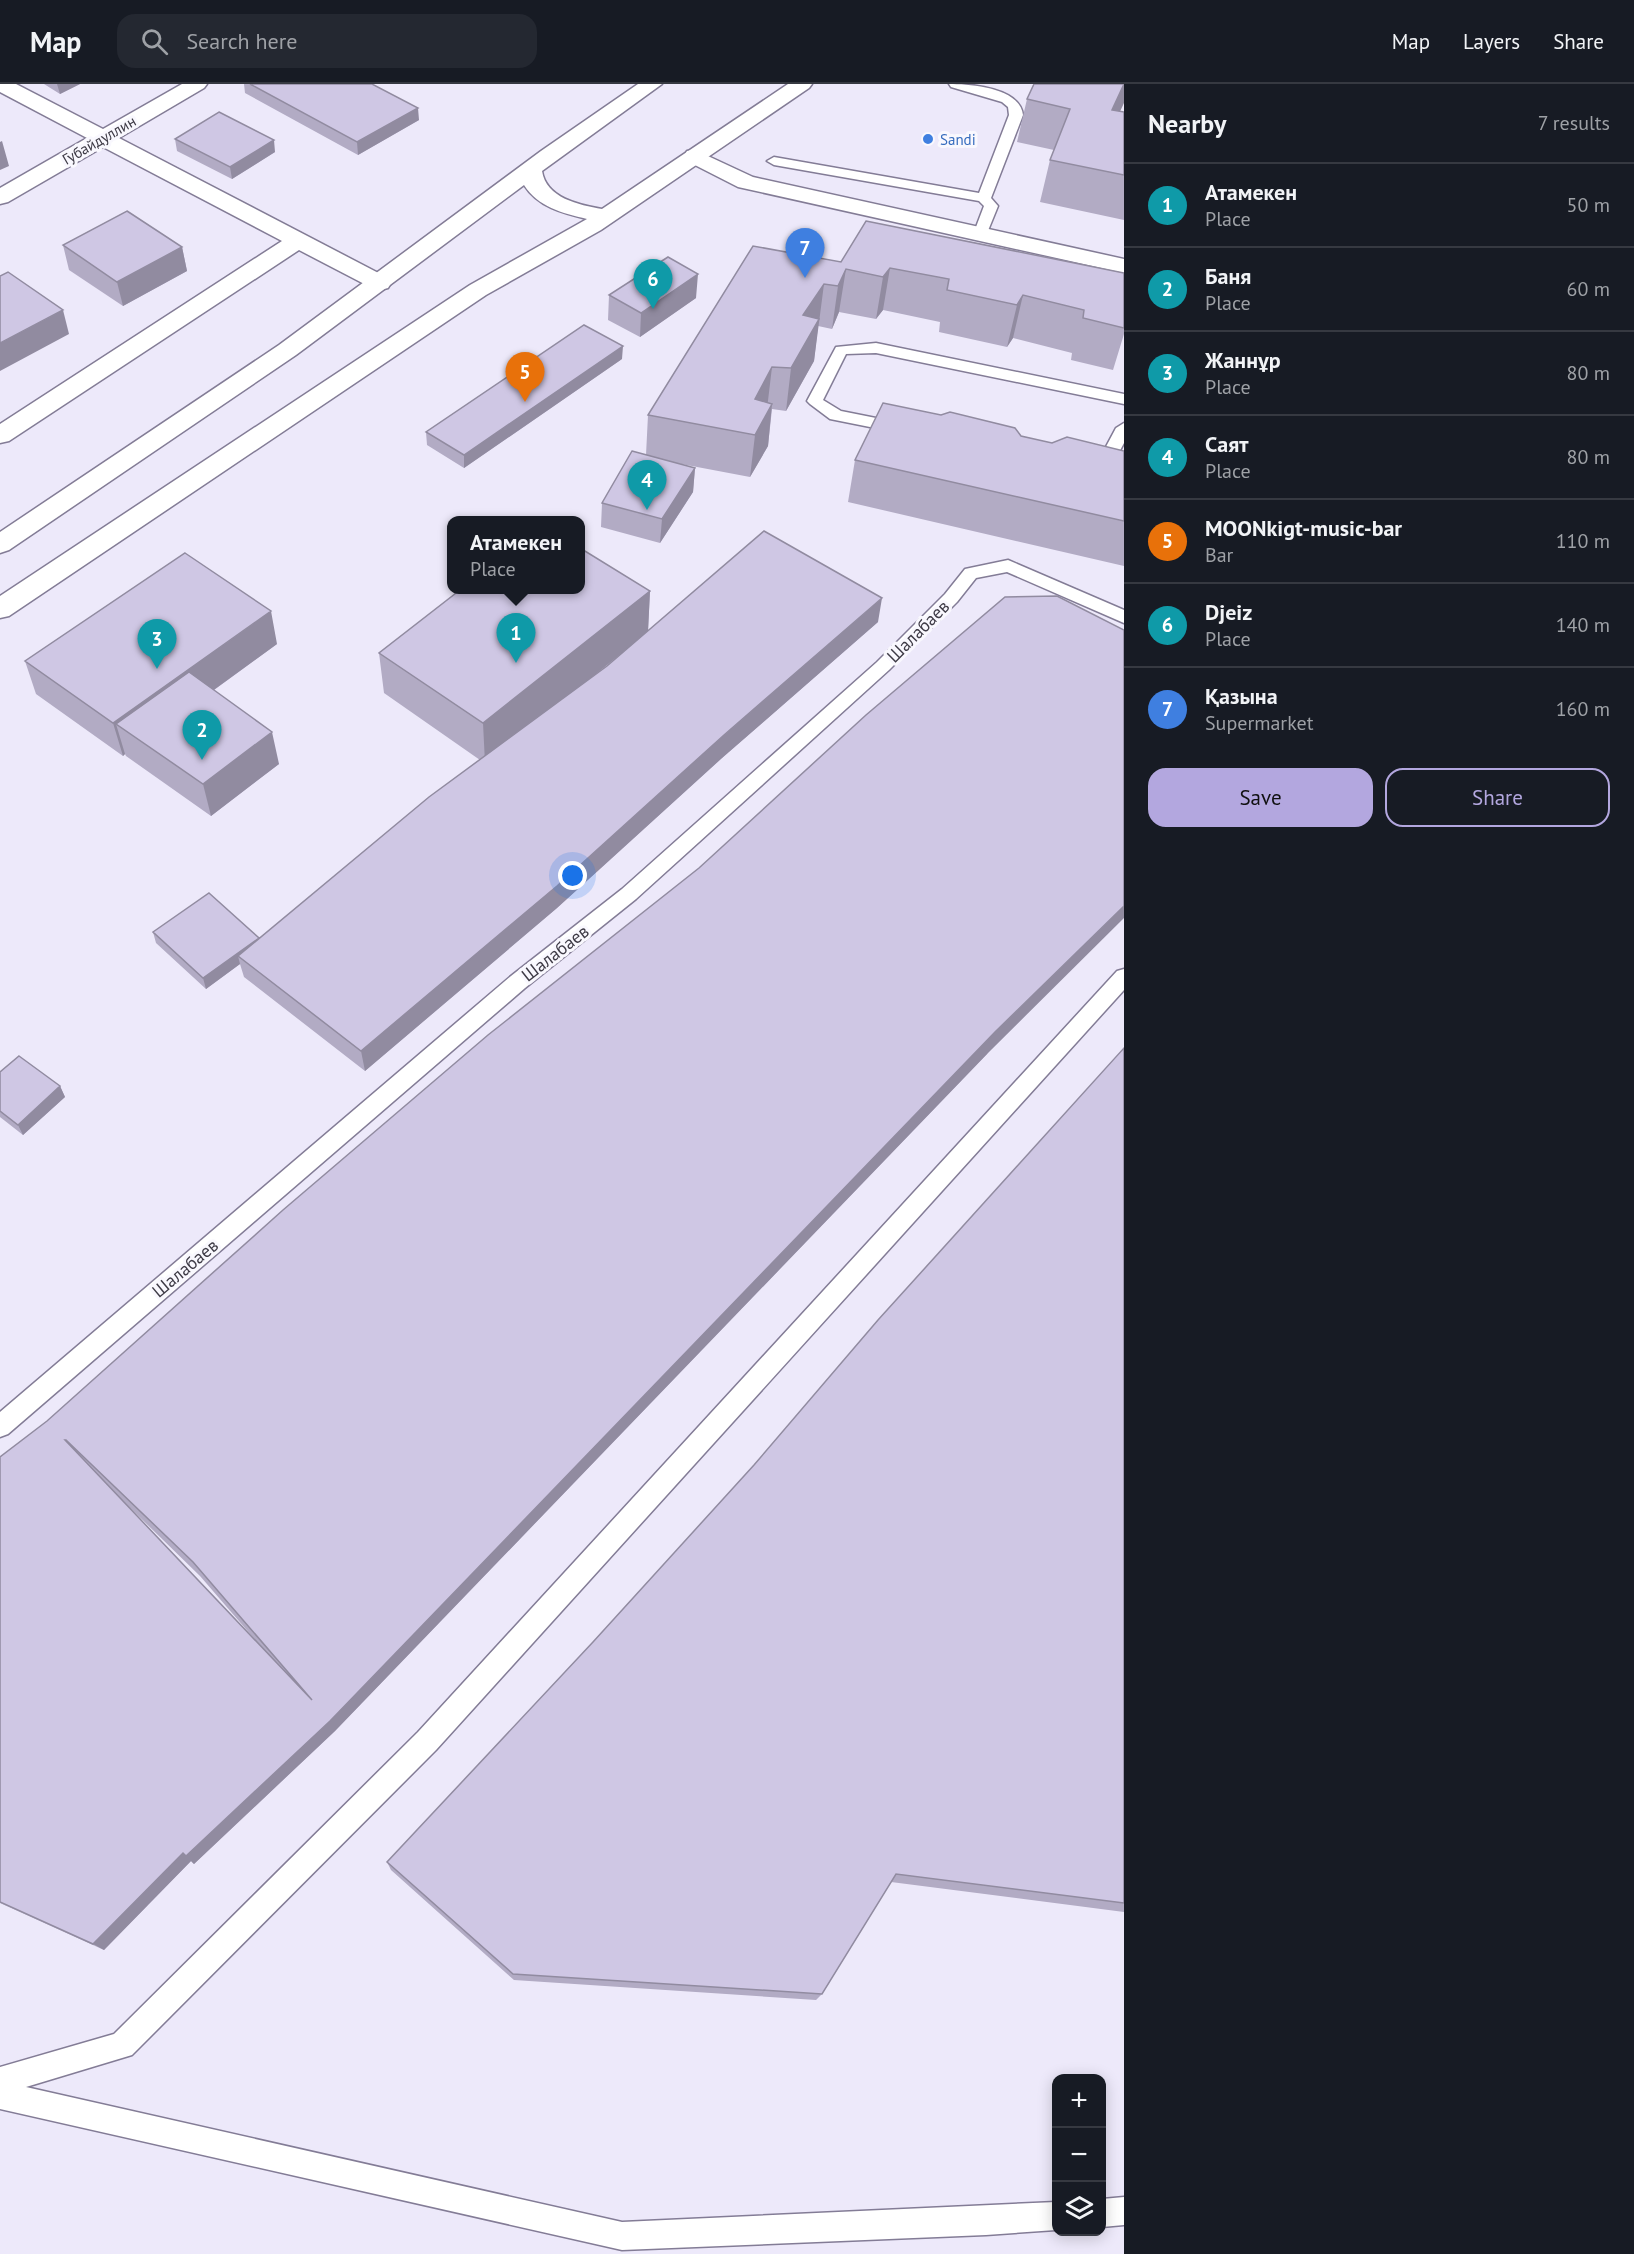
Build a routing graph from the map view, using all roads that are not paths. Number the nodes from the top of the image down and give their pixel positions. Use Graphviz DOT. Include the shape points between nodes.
graph roads {
  1 [pos="0,84"];
  2 [pos="197,84"];
  3 [pos="652,84"];
  4 [pos="802,84"];
  5 [pos="956,84"];
  6 [pos="104,137"];
  7 [pos="695,156"];
  8 [pos="774,161"];
  9 [pos="531,170"];
  10 [pos="0,197"];
  11 [pos="984,198"];
  12 [pos="606,216"];
  13 [pos="980,235"];
  14 [pos="299,240"];
  15 [pos="1124,266"];
  16 [pos="380,283"];
  17 [pos="1124,399"];
  18 [pos="1124,428"];
  19 [pos="917,432"];
  20 [pos="0,435"];
  21 [pos="1090,469"];
  22 [pos="0,544"];
  23 [pos="0,609"];
  24 [pos="1124,617"];
  25 [pos="1124,977"];
  26 [pos="0,1426"];
  27 [pos="0,2081"];
  28 [pos="0,2095"];
  29 [pos="1124,2211"];
  30 [pos="1106,2212"];
  31 [pos="1052,2216"];
  1 -- 6 [label="street"];
  2 -- 6 [label="street, Губайдуллин"];
  3 -- 9 [label="street"];
  4 -- 7 [label="street"];
  5 -- 11 [label="lane" via="1007,99 1015,106 1016,115"];
  6 -- 10 [label="street, Губайдуллин"];
  6 -- 14 [label="street"];
  7 -- 12 [label="street"];
  7 -- 13 [label="street" via="746,182"];
  8 -- 11 [label="lane"];
  9 -- 12 [label="street" via="534,184 551,200"];
  9 -- 16 [label="street"];
  11 -- 13 [label="lane" via="991,206"];
  12 -- 23 [label="street" via="478,290"];
  13 -- 15 [label="street"];
  14 -- 16 [label="street"];
  14 -- 20 [label="street"];
  16 -- 22 [label="street" via="189,420"];
  17 -- 19 [label="lane" via="876,348 841,350 815,402 836,415"];
  18 -- 21 [label="lane" via="1102,472"];
  24 -- 26 [label="lane, Шалабаев" via="1008,566 971,573 883,666 629,894 518,982"];
  25 -- 27 [label="lane" via="427,1742 122,2045"];
  28 -- 31 [label="lane" via="622,2236"];
  29 -- 30 [label="lane"];
}
